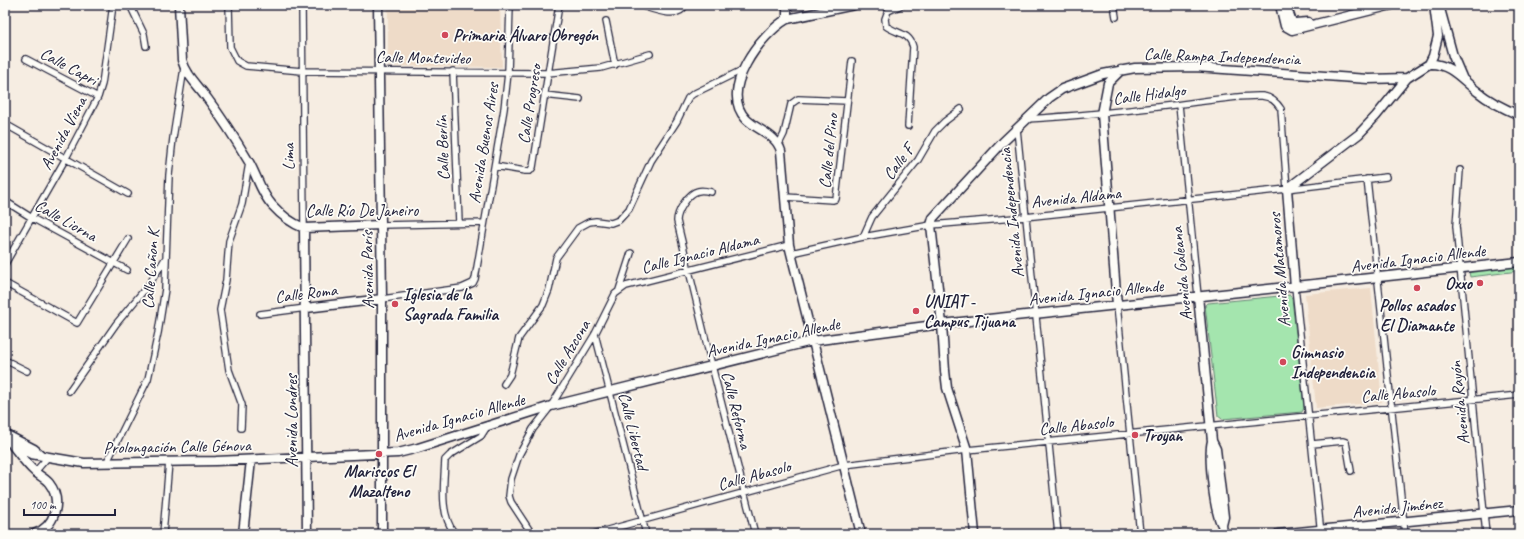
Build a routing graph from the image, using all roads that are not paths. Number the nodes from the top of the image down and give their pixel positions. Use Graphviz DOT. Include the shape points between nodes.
graph roads {
  1 [pos="113,5"];
  2 [pos="130,5"];
  3 [pos="179,5"];
  4 [pos="229,5"];
  5 [pos="302,5"];
  6 [pos="378,5"];
  7 [pos="510,5"];
  8 [pos="559,5"];
  9 [pos="639,5"];
  10 [pos="685,5"];
  11 [pos="786,5"];
  12 [pos="854,5"];
  13 [pos="902,5"];
  14 [pos="1114,5"];
  15 [pos="1280,5"];
  16 [pos="1286,5"];
  17 [pos="1392,5"];
  18 [pos="1434,5"];
  19 [pos="1439,5"];
  20 [pos="1116,17"];
  21 [pos="787,19"];
  22 [pos="606,21"];
  23 [pos="1288,24"];
  24 [pos="146,46"];
  25 [pos="650,54"];
  26 [pos="26,59"];
  27 [pos="852,61"];
  28 [pos="1429,64"];
  29 [pos="615,65"];
  30 [pos="184,68"];
  31 [pos="745,68"];
  32 [pos="1121,69"];
  33 [pos="302,70"];
  34 [pos="379,71"];
  35 [pos="453,71"];
  36 [pos="508,73"];
  37 [pos="547,73"];
  38 [pos="1407,78"];
  39 [pos="1462,78"];
  40 [pos="544,95"];
  41 [pos="98,97"];
  42 [pos="580,99"];
  43 [pos="847,101"];
  44 [pos="1275,101"];
  45 [pos="1179,105"];
  46 [pos="962,109"];
  47 [pos="1102,114"];
  48 [pos="1519,115"];
  49 [pos="1026,119"];
  50 [pos="5,124"];
  51 [pos="908,126"];
  52 [pos="1017,129"];
  53 [pos="779,144"];
  54 [pos="66,158"];
  55 [pos="249,163"];
  56 [pos="495,166"];
  57 [pos="1460,170"];
  58 [pos="1386,177"];
  59 [pos="1367,179"];
  60 [pos="1287,190"];
  61 [pos="711,192"];
  62 [pos="128,194"];
  63 [pos="784,197"];
  64 [pos="1189,199"];
  65 [pos="5,202"];
  66 [pos="1108,208"];
  67 [pos="1025,217"];
  68 [pos="32,218"];
  69 [pos="459,223"];
  70 [pos="484,223"];
  71 [pos="381,225"];
  72 [pos="931,225"];
  73 [pos="304,228"];
  74 [pos="863,237"];
  75 [pos="128,239"];
  76 [pos="790,249"];
  77 [pos="631,253"];
  78 [pos="165,259"];
  79 [pos="114,262"];
  80 [pos="1519,262"];
  81 [pos="5,264"];
  82 [pos="1460,269"];
  83 [pos="127,270"];
  84 [pos="688,270"];
  85 [pos="1378,278"];
  86 [pos="5,283"];
  87 [pos="473,283"];
  88 [pos="1295,287"];
  89 [pos="619,290"];
  90 [pos="1198,296"];
  91 [pos="382,299"];
  92 [pos="1117,305"];
  93 [pos="306,308"];
  94 [pos="260,314"];
  95 [pos="1035,314"];
  96 [pos="942,324"];
  97 [pos="595,334"];
  98 [pos="812,340"];
  99 [pos="5,360"];
  100 [pos="712,366"];
  101 [pos="27,371"];
  102 [pos="504,384"];
  103 [pos="69,391"];
  104 [pos="610,391"];
  105 [pos="1519,395"];
  106 [pos="1473,400"];
  107 [pos="551,406"];
  108 [pos="1391,408"];
  109 [pos="1309,415"];
  110 [pos="489,425"];
  111 [pos="1211,425"];
  112 [pos="241,428"];
  113 [pos="5,434"];
  114 [pos="1131,434"];
  115 [pos="8,442"];
  116 [pos="1048,442"];
  117 [pos="1312,444"];
  118 [pos="967,450"];
  119 [pos="383,453"];
  120 [pos="45,456"];
  121 [pos="306,458"];
  122 [pos="251,460"];
  123 [pos="107,462"];
  124 [pos="169,462"];
  125 [pos="844,465"];
  126 [pos="35,472"];
  127 [pos="1351,472"];
  128 [pos="744,492"];
  129 [pos="1519,510"];
  130 [pos="1484,514"];
  131 [pos="642,520"];
  132 [pos="1403,521"];
  133 [pos="1321,532"];
  134 [pos="34,534"];
  135 [pos="164,534"];
  136 [pos="244,534"];
  137 [pos="306,534"];
  138 [pos="382,534"];
  139 [pos="455,534"];
  140 [pos="532,534"];
  141 [pos="593,534"];
  142 [pos="646,534"];
  143 [pos="755,534"];
  144 [pos="861,534"];
  145 [pos="975,534"];
  146 [pos="1058,534"];
  147 [pos="1140,534"];
  148 [pos="1223,534"];
  149 [pos="1278,534"];
  150 [pos="1404,534"];
  151 [pos="1486,534"];
  1 -- 41 [label="street, Avenida Viena"];
  2 -- 24 [label="street" via="144,34"];
  3 -- 30 [label="main road"];
  4 -- 33 [label="street, Calle Montevideo" via="229,37 234,57 240,64"];
  5 -- 33 [label="street, Lima"];
  6 -- 34 [label="main road, Avenida París"];
  7 -- 36 [label="street, Avenida Buenos Aires"];
  8 -- 37 [label="street, Calle Progreso"];
  9 -- 10 [label="street" via="670,13 680,11"];
  11 -- 21 [label="main road"];
  12 -- 21 [label="main road"];
  13 -- 51 [label="street" via="888,11 885,19 886,26 904,33 912,42"];
  14 -- 20 [label="street"];
  15 -- 23 [label="main road"];
  16 -- 23 [label="main road"];
  17 -- 23 [label="main road" via="1317,22 1295,30 1290,29"];
  18 -- 28 [label="main road" via="1438,36"];
  19 -- 39 [label="main road"];
  21 -- 31 [label="main road" via="768,33"];
  22 -- 29 [label="street"];
  25 -- 29 [label="street, Calle Montevideo"];
  26 -- 41 [label="street, Calle Capri"];
  27 -- 43 [label="street"];
  28 -- 38 [label="main road"];
  28 -- 39 [label="main road" via="1439,63"];
  29 -- 37 [label="street, Calle Montevideo" via="590,70"];
  30 -- 55 [label="main road, Calle Río De Janeiro" via="208,98"];
  30 -- 78 [label="street, Calle Cañon K" via="173,138"];
  31 -- 53 [label="main road" via="737,95 742,112 746,119 772,136"];
  31 -- 102 [label="street" via="688,98 677,121 651,161 629,209 618,220 611,223 596,220 578,228 556,258 543,305 519,338 510,375"];
  32 -- 38 [label="main road, Calle Rampa Independencia" via="1209,67 1368,79"];
  32 -- 47 [label="main road" via="1108,83"];
  32 -- 49 [label="main road, Calle Rampa Independencia" via="1057,92"];
  33 -- 34 [label="street, Calle Montevideo"];
  33 -- 73 [label="street, Lima"];
  34 -- 35 [label="street, Calle Montevideo"];
  34 -- 71 [label="main road, Avenida París"];
  35 -- 36 [label="street, Calle Montevideo"];
  35 -- 69 [label="street, Calle Berlín"];
  36 -- 37 [label="street, Calle Montevideo"];
  36 -- 56 [label="street, Avenida Buenos Aires"];
  37 -- 40 [label="street, Calle Progreso"];
  38 -- 60 [label="main road" via="1363,130"];
  39 -- 48 [label="main road" via="1479,93"];
  40 -- 42 [label="street"];
  40 -- 56 [label="street, Calle Progreso" via="532,169"];
  41 -- 54 [label="street, Avenida Viena"];
  43 -- 53 [label="street" via="794,100"];
  43 -- 63 [label="street, Calle del Pino" via="836,199"];
  44 -- 45 [label="street, Calle Hidalgo" via="1261,96"];
  44 -- 60 [label="street, Avenida Matamoros" via="1281,109"];
  45 -- 47 [label="street, Calle Hidalgo"];
  45 -- 64 [label="street, Avenida Galeana"];
  46 -- 74 [label="street, Calle F" via="935,131 918,160 872,217"];
  47 -- 49 [label="street, Calle Hidalgo"];
  47 -- 66 [label="main road"];
  49 -- 52 [label="main road, Calle Rampa Independencia"];
  50 -- 54 [label="street"];
  52 -- 67 [label="street, Avenida Independencia"];
  52 -- 72 [label="main road, Calle Rampa Independencia" via="933,218"];
  53 -- 63 [label="main road"];
  54 -- 62 [label="street"];
  54 -- 68 [label="street, Avenida Viena"];
  55 -- 73 [label="main road, Calle Río De Janeiro" via="272,204 292,224"];
  55 -- 112 [label="street" via="242,204 229,241 226,280 220,310 229,370 242,405"];
  56 -- 70 [label="street, Avenida Buenos Aires"];
  57 -- 82 [label="street, Avenida Rayón" via="1456,226"];
  58 -- 59 [label="street, Avenida Aldama"];
  59 -- 60 [label="street, Avenida Aldama"];
  59 -- 85 [label="street"];
  60 -- 64 [label="street, Avenida Aldama"];
  60 -- 88 [label="main road, Avenida Matamoros"];
  61 -- 84 [label="street, Calle Reforma" via="700,191 693,194 677,216"];
  63 -- 76 [label="main road"];
  64 -- 66 [label="street, Avenida Aldama"];
  64 -- 90 [label="street, Avenida Galeana"];
  65 -- 68 [label="street, Calle Liorna"];
  66 -- 67 [label="street, Avenida Aldama"];
  66 -- 92 [label="main road"];
  67 -- 72 [label="street, Avenida Aldama"];
  67 -- 95 [label="street, Avenida Independencia"];
  68 -- 79 [label="street, Calle Liorna"];
  68 -- 81 [label="street, Avenida Viena"];
  69 -- 70 [label="street, Calle Río De Janeiro"];
  69 -- 71 [label="street, Calle Río De Janeiro"];
  70 -- 87 [label="street, Avenida Buenos Aires"];
  71 -- 73 [label="main road, Calle Río De Janeiro"];
  71 -- 91 [label="main road, Avenida París"];
  72 -- 74 [label="street, Avenida Aldama"];
  72 -- 96 [label="main road"];
  73 -- 93 [label="main road, Lima"];
  74 -- 76 [label="street, Avenida Aldama"];
  75 -- 79 [label="street"];
  76 -- 84 [label="street, Calle Ignacio Aldama"];
  76 -- 98 [label="main road"];
  77 -- 89 [label="street, Calle Azcona"];
  78 -- 103 [label="street"];
  78 -- 123 [label="street, Calle Cañon K" via="163,308 148,379"];
  79 -- 83 [label="street, Calle Liorna"];
  79 -- 86 [label="street" via="77,323"];
  80 -- 82 [label="main road, Avenida Ignacio Allende"];
  82 -- 85 [label="main road, Avenida Ignacio Allende"];
  82 -- 106 [label="street, Avenida Rayón"];
  84 -- 89 [label="street, Calle Ignacio Aldama"];
  84 -- 100 [label="street, Calle Reforma"];
  85 -- 88 [label="main road, Avenida Ignacio Allende"];
  85 -- 108 [label="street"];
  87 -- 91 [label="street, Calle Roma" via="462,288"];
  88 -- 90 [label="main road, Avenida Ignacio Allende"];
  88 -- 109 [label="street, Avenida Matamoros"];
  89 -- 97 [label="street, Calle Azcona"];
  90 -- 92 [label="main road, Avenida Ignacio Allende"];
  90 -- 111 [label="main road, Avenida Galeana"];
  91 -- 93 [label="main road, Calle Roma"];
  91 -- 119 [label="main road, Avenida París"];
  92 -- 95 [label="main road, Avenida Ignacio Allende"];
  92 -- 114 [label="street"];
  93 -- 94 [label="street, Calle Roma"];
  93 -- 121 [label="main road, Avenida Londres"];
  95 -- 96 [label="main road, Avenida Ignacio Allende"];
  95 -- 116 [label="street, Avenida Independencia"];
  96 -- 98 [label="main road, Avenida Ignacio Allende"];
  96 -- 118 [label="main road" via="947,387"];
  97 -- 104 [label="street, Calle Libertad"];
  97 -- 107 [label="street, Calle Azcona"];
  98 -- 100 [label="main road, Avenida Ignacio Allende"];
  98 -- 125 [label="main road"];
  99 -- 101 [label="street"];
  100 -- 104 [label="main road, Avenida Ignacio Allende"];
  100 -- 128 [label="street, Calle Reforma"];
  104 -- 107 [label="main road, Avenida Ignacio Allende"];
  104 -- 131 [label="street, Calle Libertad"];
  105 -- 106 [label="street, Calle Abasolo"];
  106 -- 108 [label="street, Calle Abasolo"];
  106 -- 130 [label="street, Avenida Rayón"];
  107 -- 110 [label="main road, Avenida Ignacio Allende"];
  107 -- 140 [label="street, Calle Azcona" via="525,442 509,490 511,502"];
  108 -- 109 [label="street, Calle Abasolo"];
  108 -- 132 [label="street"];
  109 -- 111 [label="street, Calle Abasolo"];
  109 -- 117 [label="street, Avenida Matamoros"];
  110 -- 119 [label="main road, Avenida Ignacio Allende" via="409,451"];
  110 -- 139 [label="street" via="477,440 450,455 446,460 444,502 449,526"];
  111 -- 114 [label="street, Calle Abasolo"];
  111 -- 148 [label="main road, Avenida Galeana" via="1210,450 1217,518 1222,525"];
  113 -- 120 [label="main road"];
  114 -- 116 [label="street, Calle Abasolo"];
  114 -- 147 [label="street"];
  115 -- 120 [label="main road, Prolongación Calle Génova" via="31,454"];
  115 -- 126 [label="main road"];
  116 -- 118 [label="street, Calle Abasolo"];
  116 -- 146 [label="street, Avenida Independencia"];
  117 -- 127 [label="street" via="1346,442"];
  117 -- 133 [label="street, Avenida Matamoros"];
  118 -- 125 [label="street, Calle Abasolo"];
  118 -- 145 [label="main road"];
  119 -- 121 [label="main road, Avenida Ignacio Allende"];
  119 -- 138 [label="main road, Avenida París"];
  120 -- 123 [label="main road, Prolongación Calle Génova" via="84,463"];
  120 -- 126 [label="street"];
  121 -- 122 [label="main road, Prolongación Calle Génova"];
  121 -- 137 [label="main road, Avenida Londres"];
  122 -- 124 [label="main road, Prolongación Calle Génova"];
  122 -- 136 [label="main road"];
  123 -- 124 [label="main road, Prolongación Calle Génova"];
  124 -- 135 [label="street"];
  125 -- 128 [label="street, Calle Abasolo"];
  125 -- 144 [label="main road"];
  126 -- 134 [label="main road" via="52,488 56,509 48,527"];
  128 -- 131 [label="street, Calle Abasolo"];
  128 -- 143 [label="street, Calle Reforma"];
  129 -- 130 [label="main road, Avenida Jiménez"];
  130 -- 132 [label="main road, Avenida Jiménez"];
  130 -- 151 [label="street, Avenida Rayón"];
  131 -- 141 [label="street, Calle Abasolo"];
  131 -- 142 [label="street, Calle Libertad"];
  132 -- 133 [label="main road, Avenida Jiménez"];
  132 -- 150 [label="street"];
  133 -- 149 [label="main road, Avenida Jiménez"];
}
